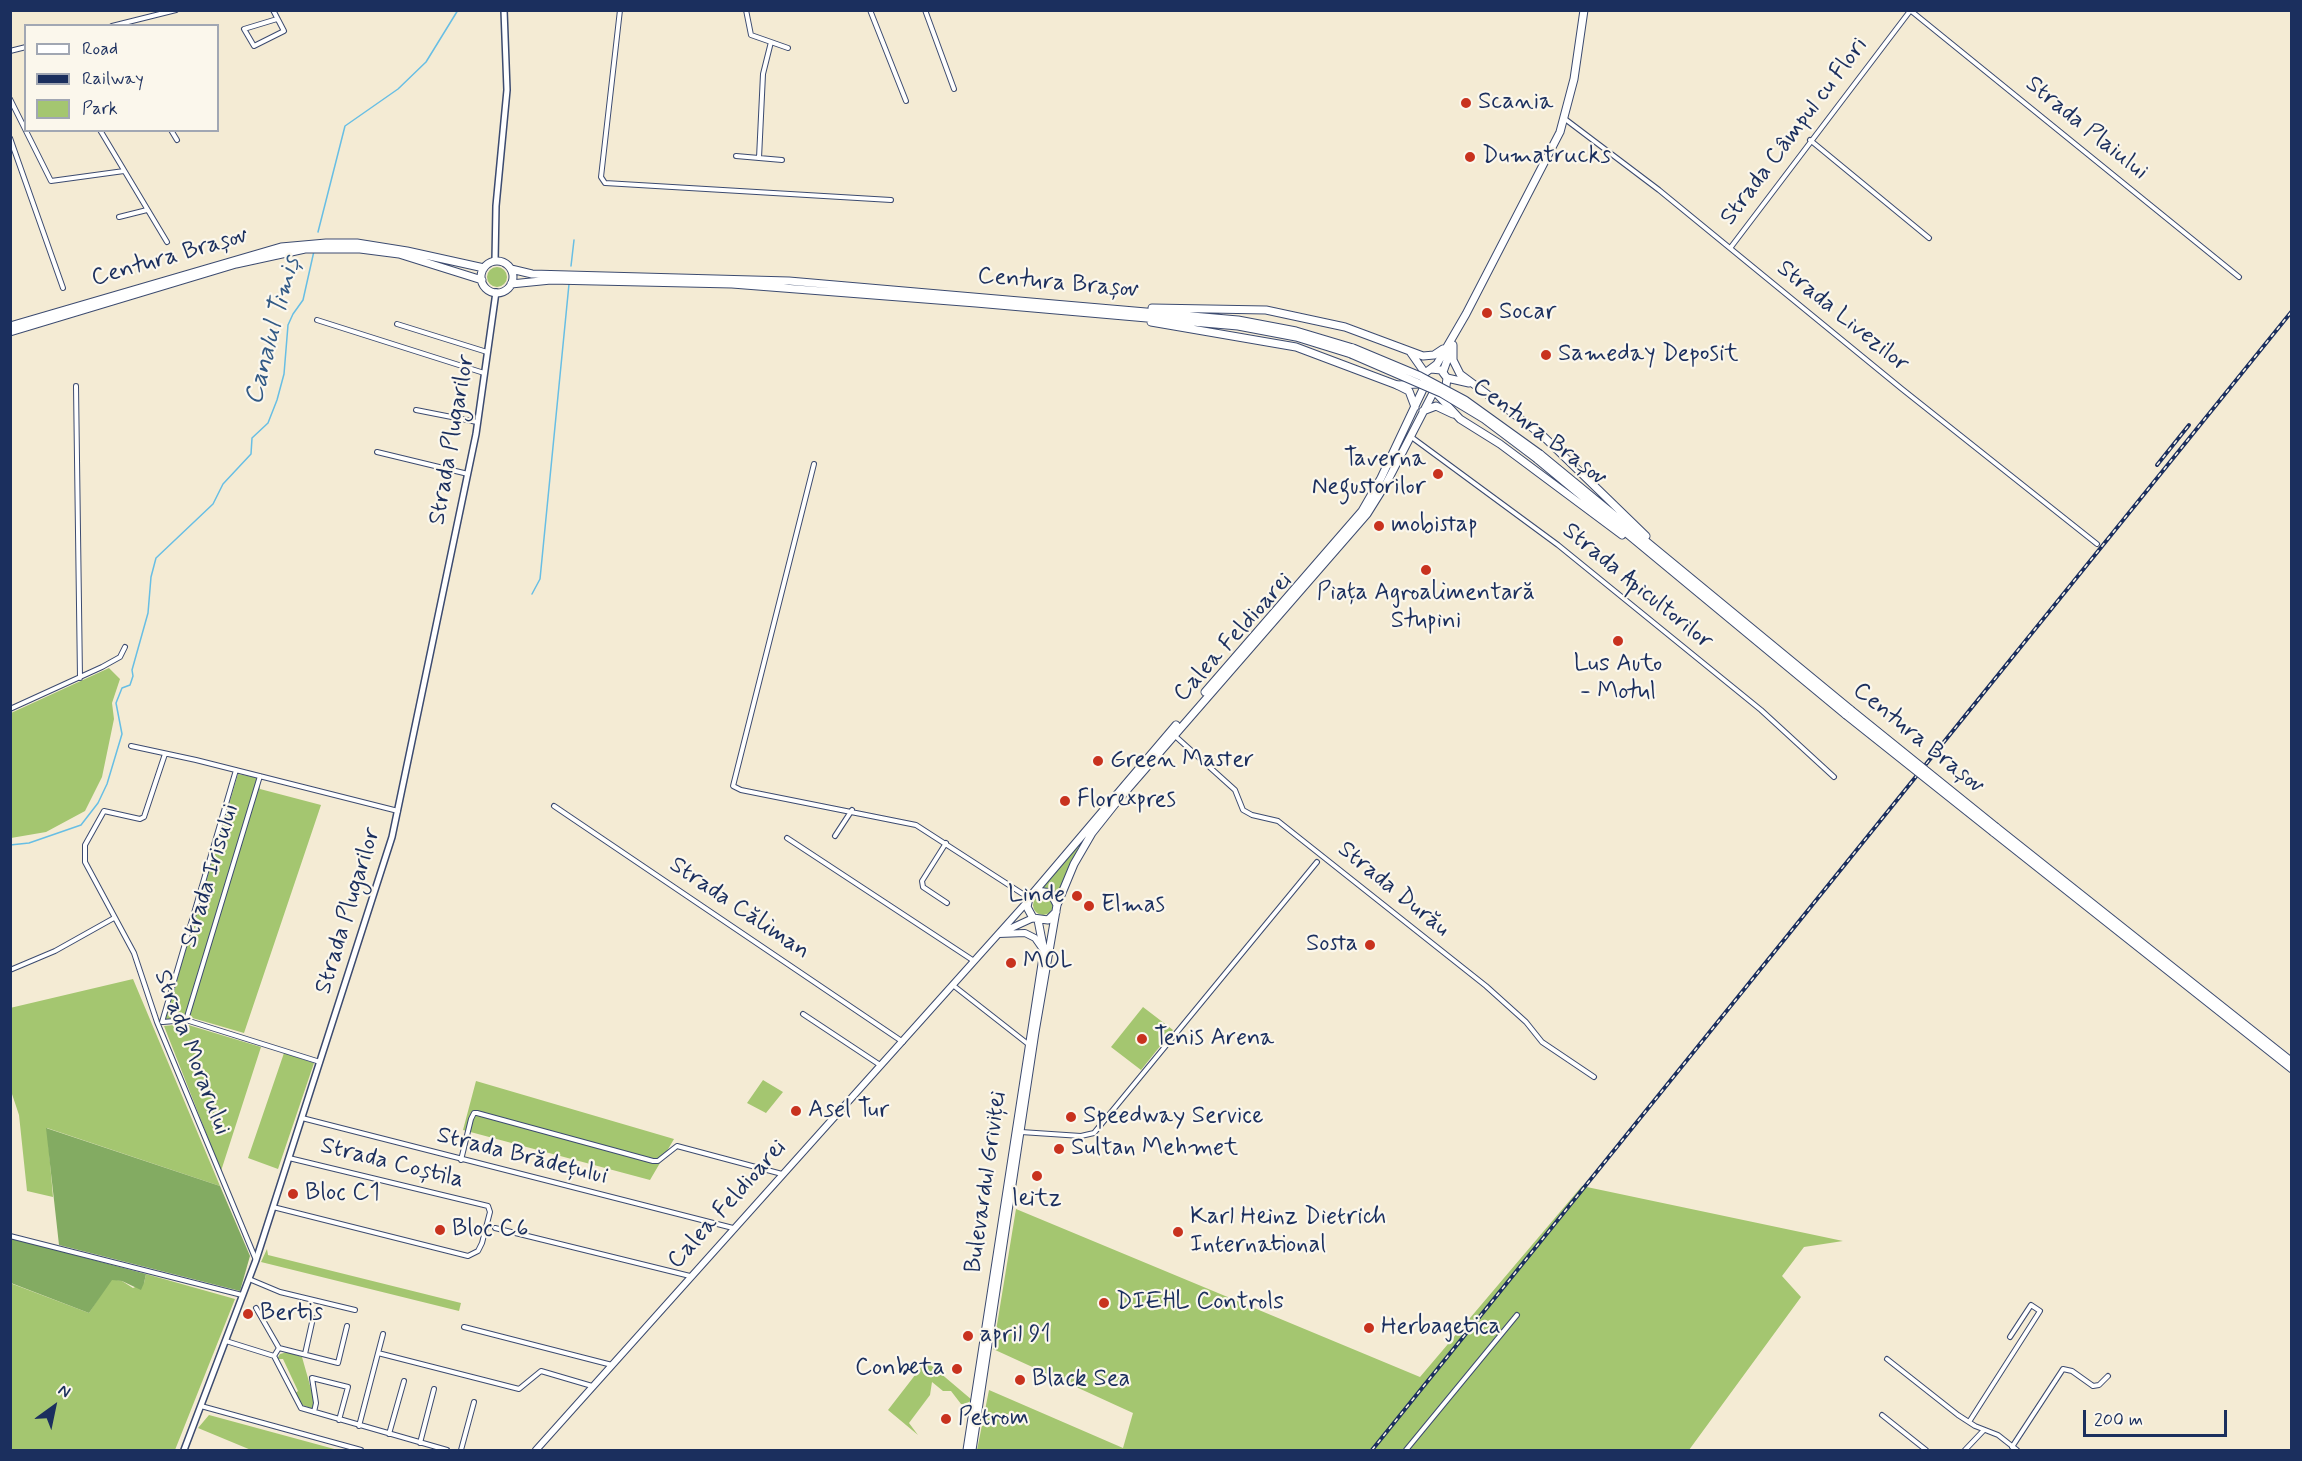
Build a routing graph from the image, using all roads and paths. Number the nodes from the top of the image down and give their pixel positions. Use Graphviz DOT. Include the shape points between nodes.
graph roads {
  1 [pos="176,10"];
  2 [pos="273,10"];
  3 [pos="504,10"];
  4 [pos="620,10"];
  5 [pos="746,10"];
  6 [pos="870,10"];
  7 [pos="925,10"];
  8 [pos="1584,10"];
  9 [pos="1910,11"];
  10 [pos="277,19"];
  11 [pos="120,24"];
  12 [pos="771,42"];
  13 [pos="788,48"];
  14 [pos="954,89"];
  15 [pos="10,99"];
  16 [pos="906,101"];
  17 [pos="1565,119"];
  18 [pos="24,127"];
  19 [pos="26,132"];
  20 [pos="101,132"];
  21 [pos="172,132"];
  22 [pos="10,138"];
  23 [pos="177,140"];
  24 [pos="1810,140"];
  25 [pos="735,156"];
  26 [pos="759,158"];
  27 [pos="782,160"];
  28 [pos="124,171"];
  29 [pos="891,200"];
  30 [pos="147,210"];
  31 [pos="119,217"];
  32 [pos="1929,238"];
  33 [pos="167,242"];
  34 [pos="1731,247"];
  35 [pos="495,261"];
  36 [pos="484,268"];
  37 [pos="511,269"];
  38 [pos="2239,277"];
  39 [pos="482,280"];
  40 [pos="511,284"];
  41 [pos="63,288"];
  42 [pos="495,292"];
  43 [pos="1102,310"];
  44 [pos="316,320"];
  45 [pos="397,324"];
  46 [pos="10,326"];
  47 [pos="10,332"];
  48 [pos="1451,344"];
  49 [pos="486,352"];
  50 [pos="1411,353"];
  51 [pos="1428,371"];
  52 [pos="484,373"];
  53 [pos="1445,375"];
  54 [pos="1471,383"];
  55 [pos="1397,385"];
  56 [pos="76,386"];
  57 [pos="1424,386"];
  58 [pos="1435,393"];
  59 [pos="416,410"];
  60 [pos="1419,410"];
  61 [pos="1460,419"];
  62 [pos="478,422"];
  63 [pos="1410,436"];
  64 [pos="377,452"];
  65 [pos="814,464"];
  66 [pos="468,474"];
  67 [pos="2097,544"];
  68 [pos="1652,550"];
  69 [pos="125,647"];
  70 [pos="80,678"];
  71 [pos="10,709"];
  72 [pos="1174,735"];
  73 [pos="131,746"];
  74 [pos="165,754"];
  75 [pos="236,770"];
  76 [pos="260,776"];
  77 [pos="1834,777"];
  78 [pos="554,806"];
  79 [pos="852,810"];
  80 [pos="398,811"];
  81 [pos="1994,829"];
  82 [pos="835,836"];
  83 [pos="787,838"];
  84 [pos="946,843"];
  85 [pos="1317,862"];
  86 [pos="1037,891"];
  87 [pos="1028,900"];
  88 [pos="947,903"];
  89 [pos="1057,907"];
  90 [pos="114,918"];
  91 [pos="1036,919"];
  92 [pos="999,934"];
  93 [pos="1044,951"];
  94 [pos="975,962"];
  95 [pos="10,970"];
  96 [pos="954,986"];
  97 [pos="803,1014"];
  98 [pos="186,1020"];
  99 [pos="160,1022"];
  100 [pos="903,1042"];
  101 [pos="1028,1044"];
  102 [pos="321,1062"];
  103 [pos="2292,1062"];
  104 [pos="881,1066"];
  105 [pos="2292,1070"];
  106 [pos="1594,1077"];
  107 [pos="302,1118"];
  108 [pos="1020,1132"];
  109 [pos="289,1158"];
  110 [pos="461,1160"];
  111 [pos="782,1174"];
  112 [pos="273,1207"];
  113 [pos="495,1228"];
  114 [pos="733,1228"];
  115 [pos="10,1236"];
  116 [pos="255,1260"];
  117 [pos="690,1276"];
  118 [pos="249,1279"];
  119 [pos="243,1296"];
  120 [pos="256,1308"];
  121 [pos="355,1310"];
  122 [pos="1516,1315"];
  123 [pos="314,1318"];
  124 [pos="347,1326"];
  125 [pos="464,1327"];
  126 [pos="382,1334"];
  127 [pos="2010,1337"];
  128 [pos="226,1341"];
  129 [pos="279,1348"];
  130 [pos="378,1353"];
  131 [pos="305,1354"];
  132 [pos="274,1356"];
  133 [pos="1887,1359"];
  134 [pos="612,1365"];
  135 [pos="2108,1376"];
  136 [pos="404,1382"];
  137 [pos="593,1387"];
  138 [pos="434,1389"];
  139 [pos="474,1402"];
  140 [pos="201,1406"];
  141 [pos="314,1412"];
  142 [pos="1882,1415"];
  143 [pos="339,1420"];
  144 [pos="1968,1422"];
  145 [pos="359,1426"];
  146 [pos="1984,1430"];
  147 [pos="389,1434"];
  148 [pos="420,1443"];
  149 [pos="2012,1447"];
  150 [pos="184,1449"];
  151 [pos="192,1450"];
  152 [pos="361,1450"];
  153 [pos="447,1450"];
  154 [pos="461,1450"];
  155 [pos="536,1450"];
  156 [pos="967,1450"];
  157 [pos="972,1450"];
  158 [pos="1406,1450"];
  159 [pos="1926,1450"];
  160 [pos="1965,1450"];
  161 [pos="2017,1450"];
  1 -- 11 [label="street"];
  2 -- 10 [label="street"];
  3 -- 35 [label="street" via="507,90"];
  4 -- 29 [label="street" via="601,177 605,183"];
  5 -- 12 [label="street" via="751,36"];
  6 -- 16 [label="street"];
  7 -- 14 [label="street"];
  8 -- 17 [label="main road"];
  9 -- 24 [label="street, Strada Câmpul cu Flori"];
  9 -- 38 [label="street, Strada Plaiului"];
  10 -- 10 [label="street" via="284,32 254,46 244,29"];
  12 -- 13 [label="street"];
  12 -- 26 [label="street" via="763,74"];
  15 -- 18 [label="street"];
  17 -- 34 [label="street, Strada Livezilor"];
  17 -- 48 [label="main road"];
  19 -- 28 [label="street" via="51,182"];
  20 -- 28 [label="street"];
  21 -- 23 [label="street"];
  22 -- 41 [label="street"];
  24 -- 32 [label="street"];
  24 -- 34 [label="street, Strada Câmpul cu Flori"];
  25 -- 26 [label="street"];
  26 -- 27 [label="street"];
  28 -- 30 [label="street"];
  30 -- 31 [label="street"];
  30 -- 33 [label="street"];
  34 -- 67 [label="street, Strada Livezilor"];
  35 -- 36 [label="main road"];
  35 -- 37 [label="main road, Centura Brașov"];
  36 -- 39 [label="main road"];
  36 -- 46 [label="main road, Centura Brașov" via="369,244 281,247"];
  37 -- 40 [label="main road"];
  37 -- 43 [label="main road, Centura Brașov" via="532,274 778,281"];
  39 -- 42 [label="main road, Centura Brașov"];
  39 -- 47 [label="main road, Centura Brașov" via="399,254 304,249 236,264"];
  40 -- 42 [label="main road, Centura Brașov" via="505,291"];
  40 -- 43 [label="main road, Centura Brașov" via="551,280 732,284"];
  42 -- 49 [label="street, Strada Plugarilor"];
  43 -- 50 [label="main road" via="1266,310 1345,327"];
  43 -- 55 [label="main road" via="1296,347"];
  43 -- 68 [label="main road, Centura Brașov, bridge" via="1248,321 1296,331 1410,371 1465,400"];
  44 -- 52 [label="street"];
  45 -- 49 [label="street"];
  48 -- 50 [label="main road" via="1434,355"];
  48 -- 51 [label="main road"];
  48 -- 53 [label="main road"];
  48 -- 54 [label="main road" via="1455,366"];
  49 -- 52 [label="street, Strada Plugarilor"];
  50 -- 51 [label="main road"];
  51 -- 53 [label="main road"];
  51 -- 57 [label="main road, Calea Feldioarei"];
  52 -- 62 [label="street, Strada Plugarilor"];
  53 -- 54 [label="main road"];
  53 -- 58 [label="main road, Calea Feldioarei" via="1443,389"];
  54 -- 68 [label="main road" via="1529,424 1640,529"];
  55 -- 57 [label="main road"];
  55 -- 60 [label="main road" via="1411,395"];
  56 -- 70 [label="street"];
  57 -- 58 [label="main road"];
  57 -- 60 [label="main road, Calea Feldioarei"];
  58 -- 60 [label="main road, Calea Feldioarei"];
  58 -- 61 [label="main road"];
  59 -- 62 [label="street"];
  60 -- 61 [label="main road" via="1441,407"];
  60 -- 63 [label="main road, Calea Feldioarei"];
  60 -- 86 [label="main road, Calea Feldioarei" via="1382,478 1349,527 1098,815"];
  61 -- 68 [label="main road"];
  62 -- 66 [label="street, Strada Plugarilor"];
  63 -- 72 [label="main road, Calea Feldioarei" via="1361,522"];
  63 -- 77 [label="street, Strada Apicultorilor" via="1558,545 1761,710"];
  64 -- 66 [label="street"];
  65 -- 79 [label="street" via="733,786"];
  66 -- 80 [label="street, Strada Plugarilor"];
  68 -- 81 [label="main road, Centura Brașov, bridge"];
  69 -- 70 [label="street" via="120,657"];
  70 -- 71 [label="street"];
  72 -- 89 [label="main road, Calea Feldioarei" via="1092,833 1074,864"];
  72 -- 106 [label="street, Strada Durău" via="1235,790 1243,810 1278,821 1486,986 1542,1042"];
  73 -- 74 [label="street"];
  74 -- 75 [label="street"];
  74 -- 90 [label="street, Strada Morarului" via="146,814 140,819 104,811 85,845 86,862"];
  75 -- 76 [label="street"];
  75 -- 99 [label="street"];
  76 -- 80 [label="street"];
  76 -- 98 [label="street, Strada Irisului"];
  78 -- 100 [label="street, Strada Căliman"];
  79 -- 82 [label="street"];
  79 -- 84 [label="street" via="907,822"];
  80 -- 102 [label="street, Strada Plugarilor" via="376,893"];
  81 -- 103 [label="main road, Centura Brașov"];
  81 -- 105 [label="main road, Centura Brașov"];
  83 -- 94 [label="street"];
  84 -- 87 [label="street"];
  84 -- 88 [label="street" via="922,881 923,887"];
  85 -- 108 [label="street, Bulevardul Griviței" via="1094,1132 1081,1136"];
  86 -- 87 [label="main road, Calea Feldioarei"];
  86 -- 89 [label="main road" via="1050,893"];
  87 -- 91 [label="main road" via="1028,911"];
  87 -- 92 [label="main road, Calea Feldioarei"];
  89 -- 91 [label="main road, Calea Feldioarei" via="1048,920"];
  89 -- 108 [label="main road, Bulevardul Griviței"];
  90 -- 95 [label="street" via="55,951"];
  90 -- 99 [label="street, Strada Morarului" via="134,953"];
  91 -- 92 [label="main road, Calea Feldioarei"];
  91 -- 93 [label="main road, Bulevardul Griviței"];
  92 -- 93 [label="main road" via="1024,933 1038,941"];
  92 -- 94 [label="main road, Calea Feldioarei"];
  93 -- 101 [label="main road, Bulevardul Griviței"];
  94 -- 96 [label="main road, Calea Feldioarei"];
  96 -- 100 [label="main road, Calea Feldioarei"];
  96 -- 101 [label="street"];
  97 -- 104 [label="street"];
  98 -- 99 [label="street"];
  98 -- 102 [label="street"];
  99 -- 116 [label="street, Strada Morarului"];
  100 -- 104 [label="main road, Calea Feldioarei"];
  101 -- 156 [label="main road, Bulevardul Griviței"];
  102 -- 107 [label="street, Strada Plugarilor"];
  104 -- 111 [label="main road, Calea Feldioarei"];
  107 -- 109 [label="street, Strada Plugarilor"];
  107 -- 110 [label="street, Strada Brădețului"];
  108 -- 157 [label="main road, Bulevardul Griviței"];
  109 -- 112 [label="street, Strada Plugarilor"];
  109 -- 112 [label="street, Strada Coștila" via="488,1206 482,1243 468,1256"];
  110 -- 111 [label="street" via="471,1119 477,1113 653,1161 677,1146"];
  110 -- 114 [label="street, Strada Brădețului"];
  111 -- 114 [label="main road, Calea Feldioarei"];
  112 -- 116 [label="street, Strada Plugarilor"];
  113 -- 117 [label="street"];
  114 -- 117 [label="main road, Calea Feldioarei"];
  115 -- 119 [label="street"];
  116 -- 118 [label="street, Strada Plugarilor"];
  117 -- 134 [label="main road, Calea Feldioarei"];
  118 -- 119 [label="street, Strada Plugarilor"];
  118 -- 121 [label="street" via="280,1293"];
  119 -- 128 [label="street, Strada Plugarilor"];
  120 -- 129 [label="street"];
  122 -- 158 [label="street"];
  123 -- 131 [label="street"];
  124 -- 131 [label="street" via="338,1363"];
  125 -- 134 [label="street"];
  126 -- 130 [label="street"];
  127 -- 144 [label="street" via="2031,1305 2040,1311"];
  128 -- 132 [label="street"];
  128 -- 140 [label="street, Strada Plugarilor"];
  129 -- 131 [label="street"];
  129 -- 132 [label="street"];
  130 -- 137 [label="street" via="519,1389 542,1371"];
  130 -- 145 [label="street"];
  132 -- 141 [label="street" via="298,1405"];
  133 -- 144 [label="street"];
  134 -- 137 [label="main road, Calea Feldioarei"];
  135 -- 149 [label="street" via="2093,1386 2063,1369"];
  136 -- 147 [label="street"];
  137 -- 155 [label="main road, Calea Feldioarei"];
  138 -- 148 [label="street"];
  139 -- 154 [label="street"];
  140 -- 150 [label="street, Strada Plugarilor"];
  140 -- 152 [label="street"];
  141 -- 143 [label="street"];
  141 -- 143 [label="street" via="312,1378 348,1387"];
  142 -- 159 [label="street"];
  143 -- 145 [label="street"];
  144 -- 146 [label="street"];
  145 -- 147 [label="street"];
  146 -- 149 [label="street"];
  146 -- 160 [label="street"];
  147 -- 148 [label="street"];
  148 -- 153 [label="street"];
  149 -- 161 [label="street"];
  150 -- 151 [label="street"];
}
